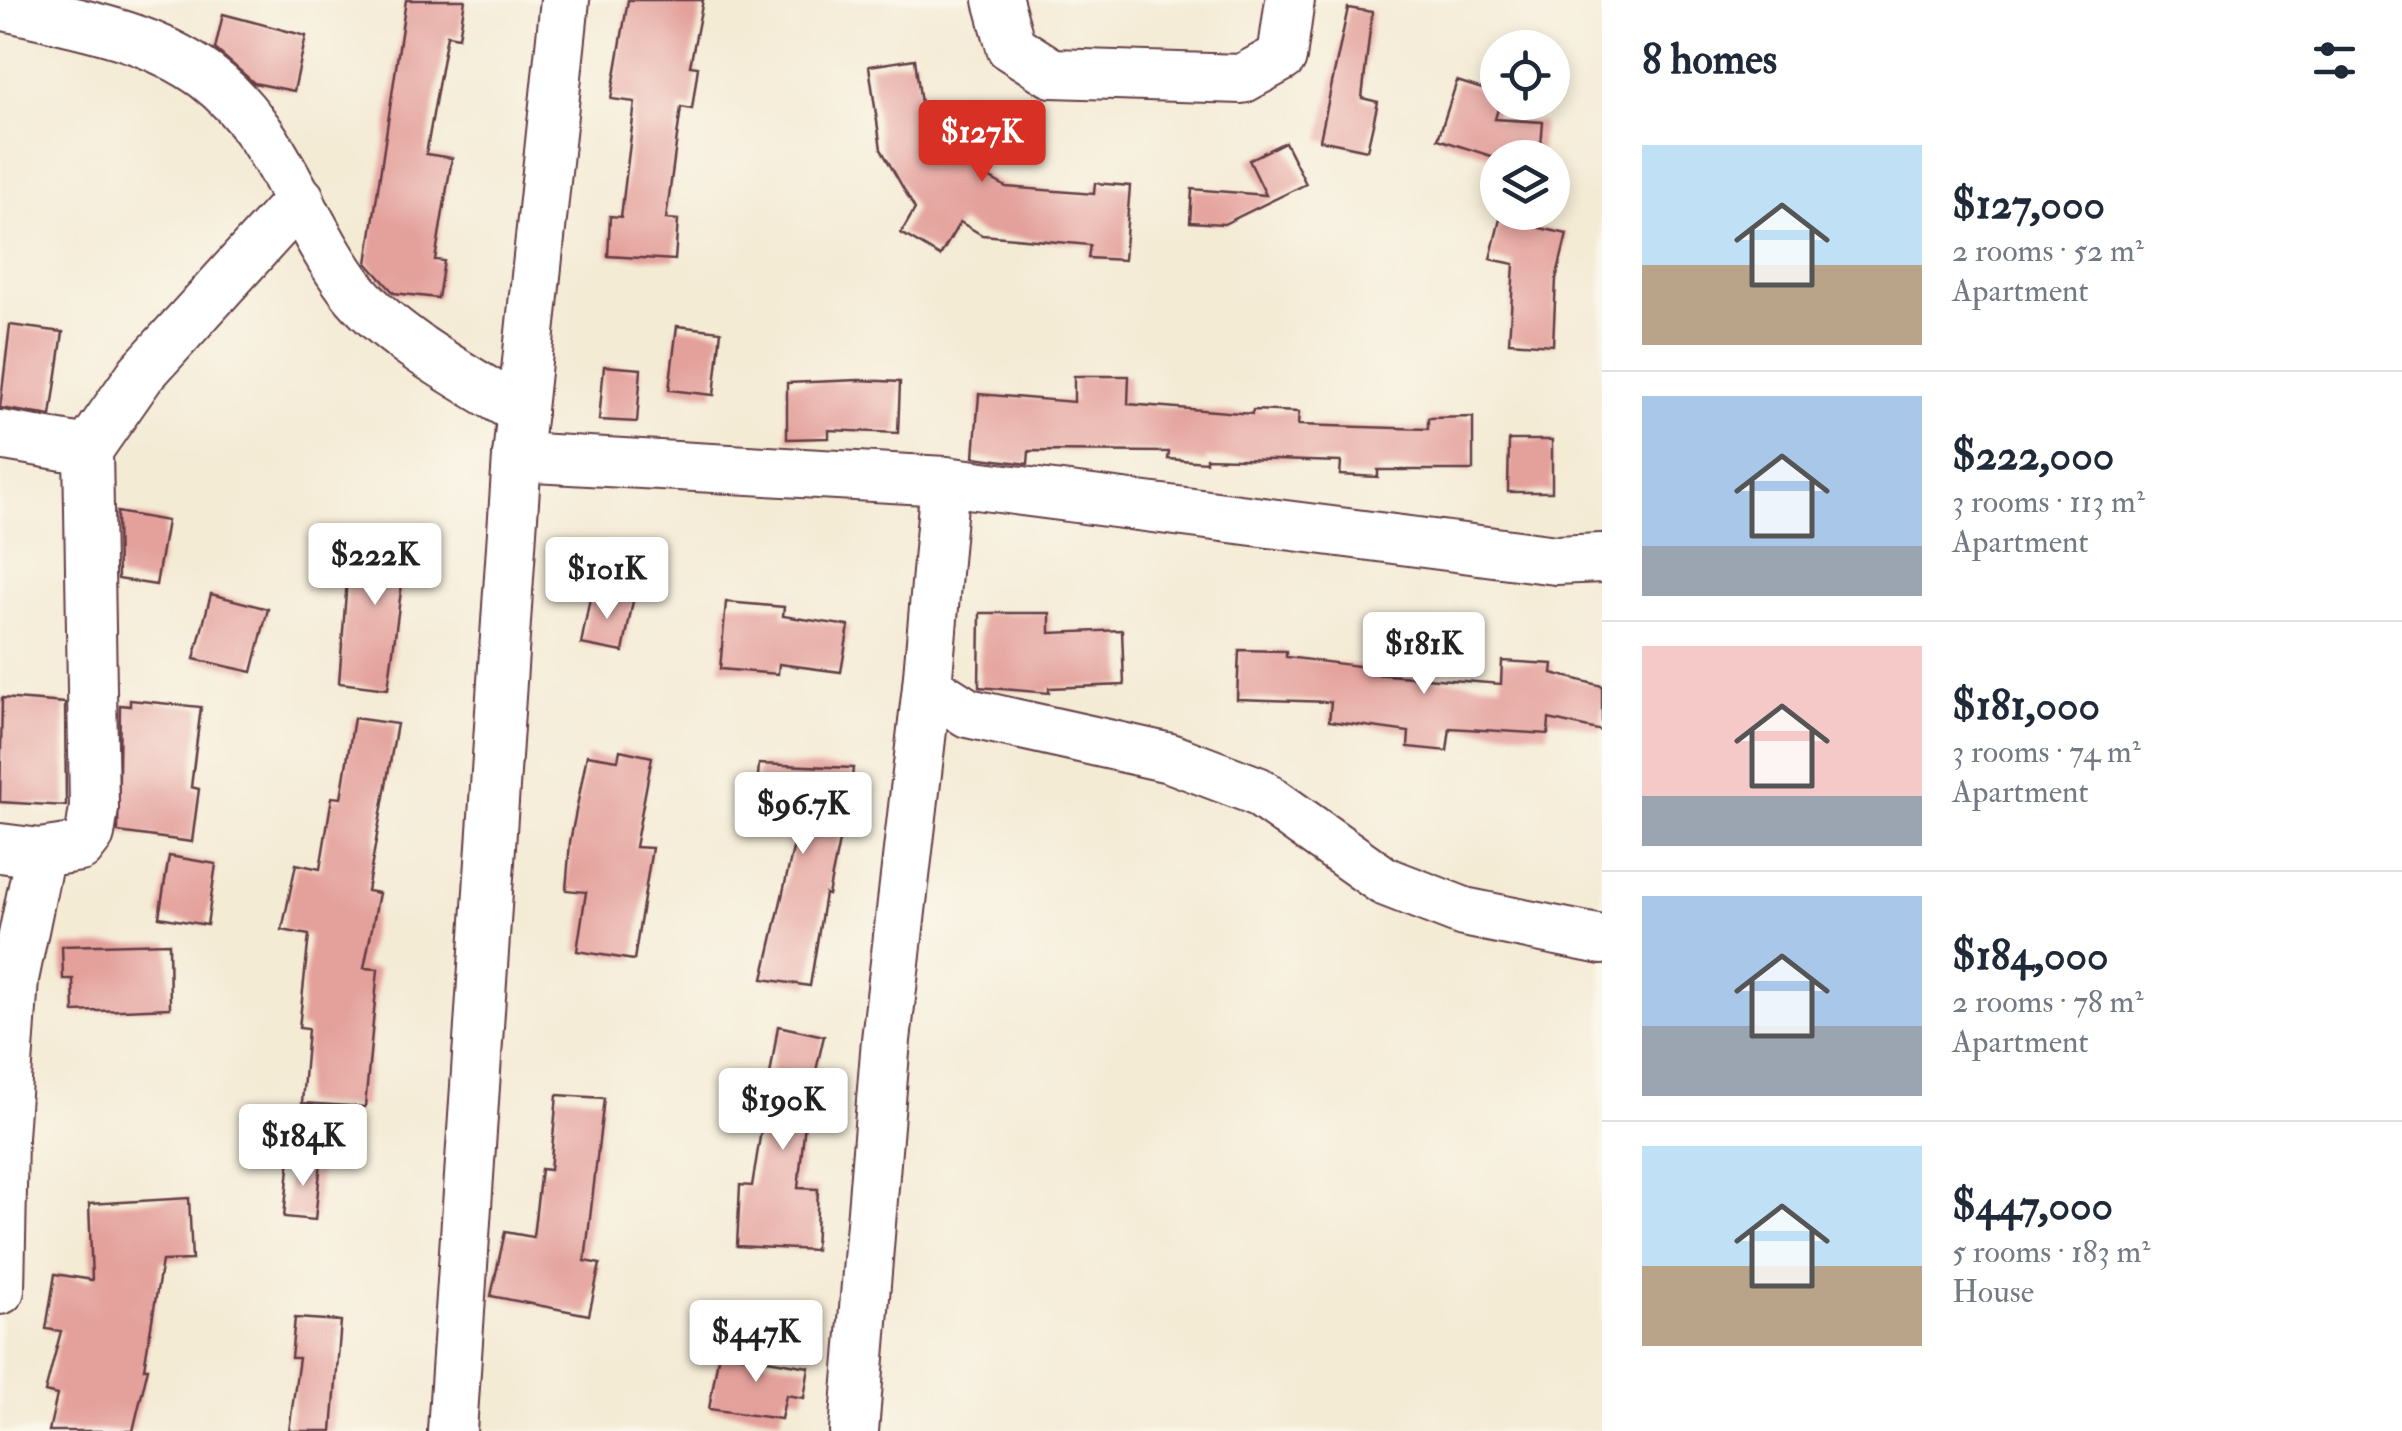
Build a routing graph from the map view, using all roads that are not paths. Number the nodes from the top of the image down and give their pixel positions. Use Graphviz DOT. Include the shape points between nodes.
graph roads {
  1 [pos="565,0"];
  2 [pos="998,0"];
  3 [pos="1290,0"];
  4 [pos="0,4"];
  5 [pos="148,20"];
  6 [pos="300,199"];
  7 [pos="0,434"];
  8 [pos="519,434"];
  9 [pos="88,450"];
  10 [pos="945,481"];
  11 [pos="1602,558"];
  12 [pos="927,687"];
  13 [pos="20,850"];
  14 [pos="1602,940"];
  15 [pos="0,1290"];
  16 [pos="452,1431"];
  17 [pos="854,1431"];
  1 -- 8 [label="street"];
  2 -- 3 [label="street" via="1011,46 1052,73 1242,79 1282,57"];
  4 -- 5 [label="street"];
  5 -- 6 [label="street" via="256,124"];
  6 -- 8 [label="street" via="352,289"];
  6 -- 9 [label="street" via="141,374"];
  7 -- 9 [label="street"];
  8 -- 10 [label="street"];
  8 -- 16 [label="street"];
  9 -- 13 [label="street" via="90,834 80,847"];
  10 -- 11 [label="street" via="1556,560"];
  10 -- 12 [label="street"];
  12 -- 14 [label="street" via="968,713 1134,748 1258,792 1384,881 1464,912"];
  12 -- 17 [label="street" via="886,1040"];
  13 -- 15 [label="street"];
}
